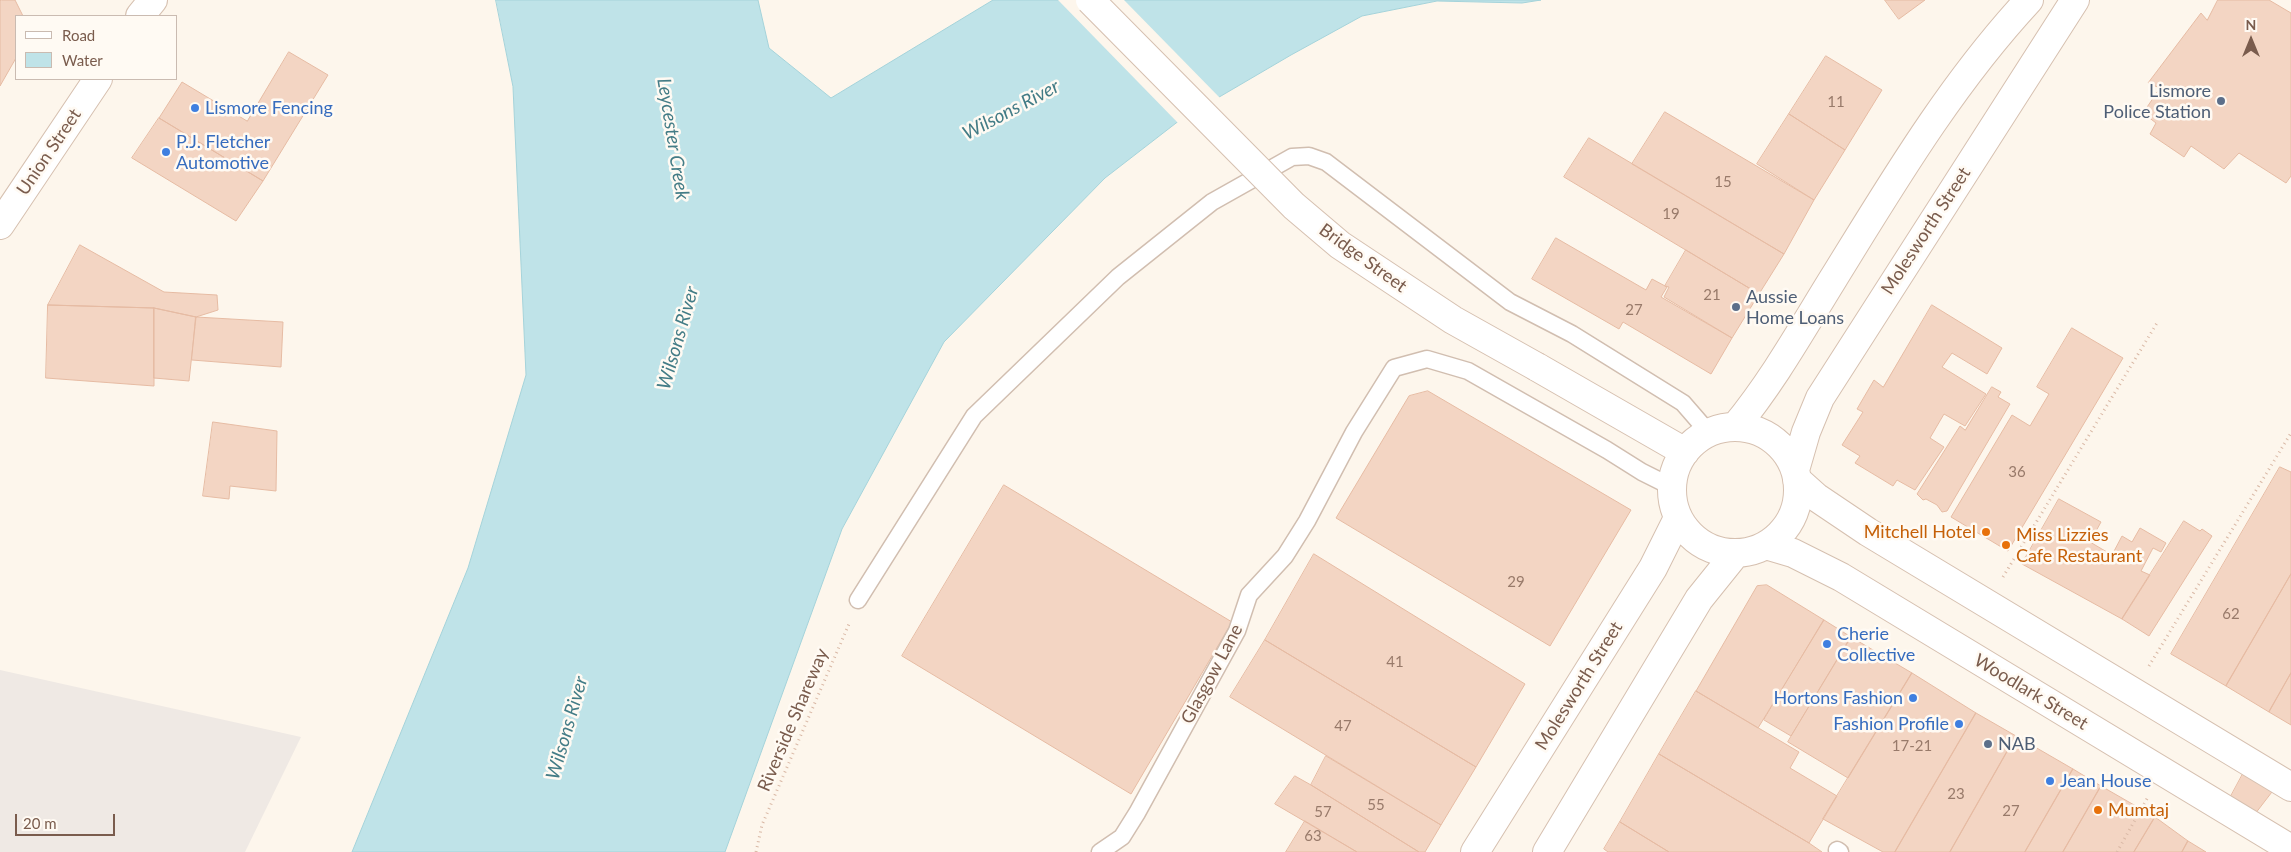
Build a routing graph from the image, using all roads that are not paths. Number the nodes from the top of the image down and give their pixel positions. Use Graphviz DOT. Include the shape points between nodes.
graph roads {
  1 [pos="153,0"];
  2 [pos="1090,0"];
  3 [pos="2029,0"];
  4 [pos="2075,0"];
  5 [pos="141,15"];
  6 [pos="97,80"];
  7 [pos="1,218"];
  8 [pos="1722,430"];
  9 [pos="1685,452"];
  10 [pos="1796,475"];
  11 [pos="1672,487"];
  12 [pos="1678,518"];
  13 [pos="1766,545"];
  14 [pos="1736,553"];
  15 [pos="858,600"];
  16 [pos="2291,787"];
  17 [pos="2291,849"];
  18 [pos="1100,852"];
  19 [pos="1475,852"];
  20 [pos="1547,852"];
  1 -- 5 [label="main road"];
  2 -- 9 [label="main road, Bridge Street, bridge" via="1294,206 1340,245 1453,320"];
  3 -- 8 [label="main road" via="1951,94 1896,176 1774,376"];
  4 -- 10 [label="main road, Molesworth Street" via="1824,391 1806,432"];
  6 -- 7 [label="main road, Union Street"];
  8 -- 9 [label="main road" via="1694,443"];
  8 -- 10 [label="main road" via="1754,431 1772,439 1786,453"];
  8 -- 15 [label="lane" via="1572,334 1510,302 1326,162 1309,156 1292,157 1212,202 1118,277 974,416"];
  9 -- 11 [label="main road" via="1678,461"];
  10 -- 13 [label="main road" via="1798,497 1794,513 1783,531"];
  10 -- 16 [label="main road" via="1816,497 1868,532"];
  11 -- 12 [label="main road"];
  11 -- 18 [label="lane, Glasgow Lane" via="1468,372 1427,359 1394,368 1354,432 1285,556 1248,595 1237,631 1137,813 1122,837"];
  12 -- 14 [label="main road" via="1688,533 1702,544 1718,551"];
  12 -- 19 [label="main road, Molesworth Street" via="1649,575"];
  13 -- 14 [label="main road"];
  13 -- 17 [label="main road, Woodlark Street" via="1793,553 1841,577"];
  14 -- 20 [label="main road" via="1693,608"];
}
